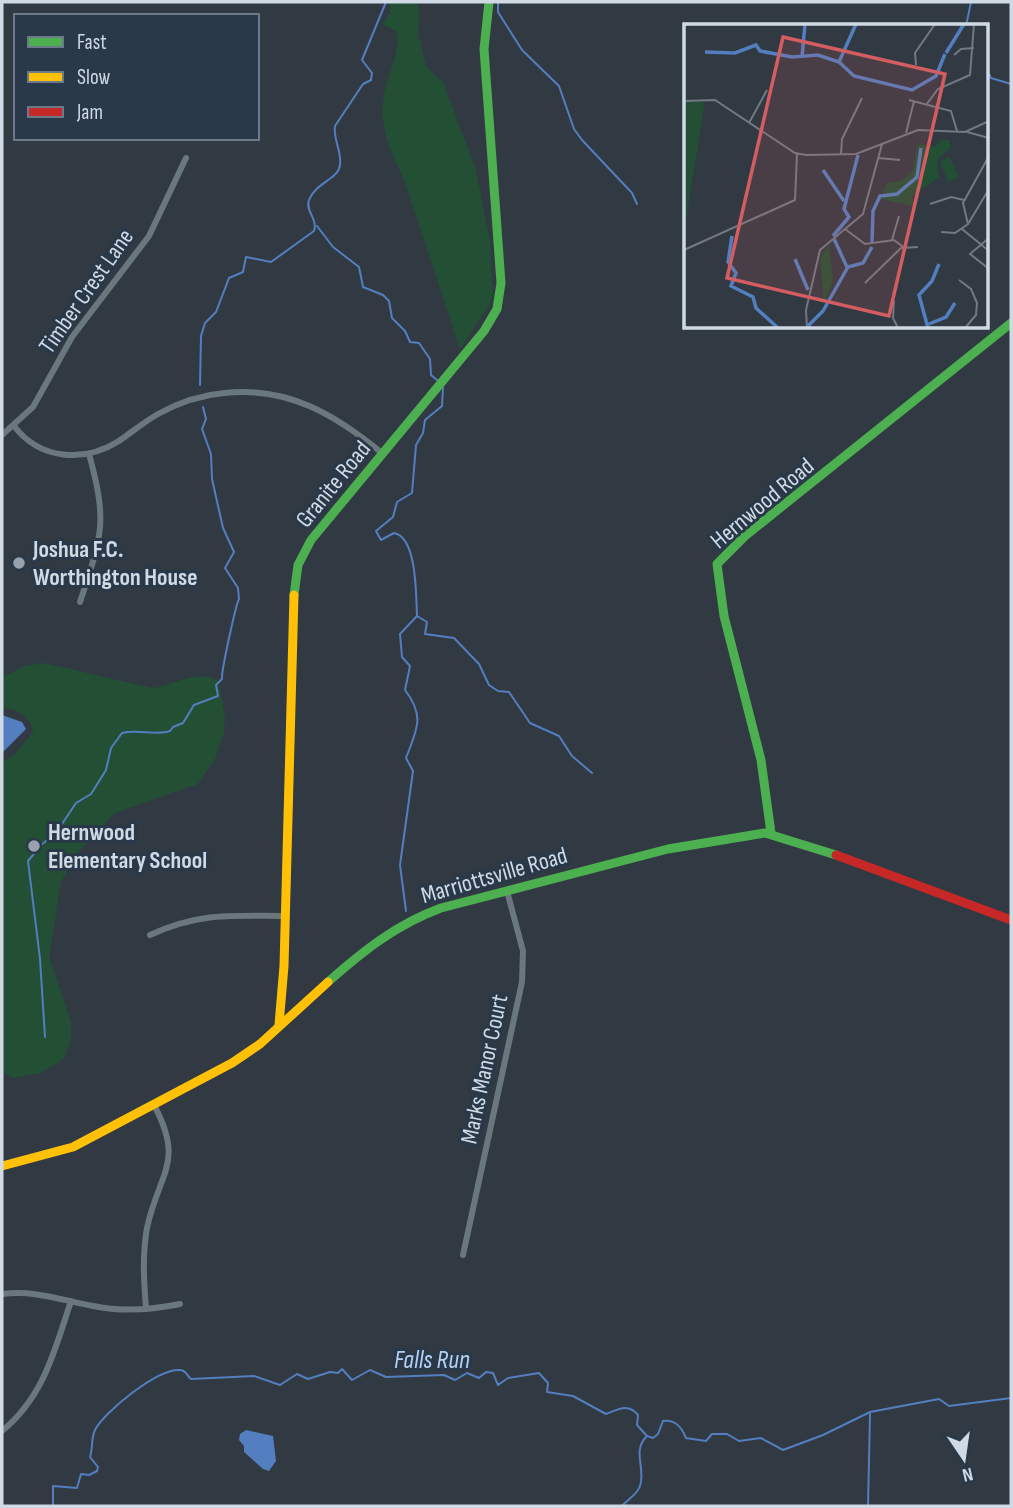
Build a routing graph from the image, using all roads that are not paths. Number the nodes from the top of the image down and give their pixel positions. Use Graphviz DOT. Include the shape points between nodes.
graph roads {
  1 [pos="489,2"];
  2 [pos="186,158"];
  3 [pos="1011,323"];
  4 [pos="14,426"];
  5 [pos="2,435"];
  6 [pos="89,454"];
  7 [pos="383,454"];
  8 [pos="80,602"];
  9 [pos="771,833"];
  10 [pos="507,891"];
  11 [pos="285,916"];
  12 [pos="1011,920"];
  13 [pos="150,935"];
  14 [pos="278,1027"];
  15 [pos="154,1104"];
  16 [pos="2,1166"];
  17 [pos="463,1255"];
  18 [pos="2,1294"];
  19 [pos="71,1301"];
  20 [pos="180,1304"];
  21 [pos="146,1309"];
  22 [pos="2,1431"];
  1 -- 7 [label="street, Granite Road" via="484,49 500,298 484,331"];
  2 -- 4 [label="street, Timber Crest Lane" via="149,236 72,337 40,396"];
  3 -- 9 [label="street, Hernwood Road" via="745,536 717,564 724,618 761,760"];
  4 -- 5 [label="street, Timber Crest Lane"];
  4 -- 6 [label="street" via="44,450 67,456"];
  6 -- 7 [label="street" via="177,405 245,392 286,397 320,409"];
  6 -- 8 [label="street" via="103,519"];
  7 -- 11 [label="street, Granite Road" via="311,540 295,578"];
  9 -- 10 [label="street, Marriottsville Road" via="677,847"];
  9 -- 12 [label="street, Marriottsville Road"];
  10 -- 14 [label="street, Marriottsville Road" via="411,919 382,938"];
  10 -- 17 [label="street, Marks Manor Court" via="523,951 522,982"];
  11 -- 13 [label="street" via="201,917"];
  11 -- 14 [label="street, Granite Road"];
  14 -- 15 [label="street, Marriottsville Road" via="245,1054"];
  15 -- 16 [label="street, Marriottsville Road" via="62,1153"];
  15 -- 21 [label="street" via="170,1146 145,1240"];
  18 -- 19 [label="street" via="33,1293"];
  19 -- 21 [label="street" via="111,1309"];
  19 -- 22 [label="street" via="40,1388"];
  20 -- 21 [label="street"];
}
